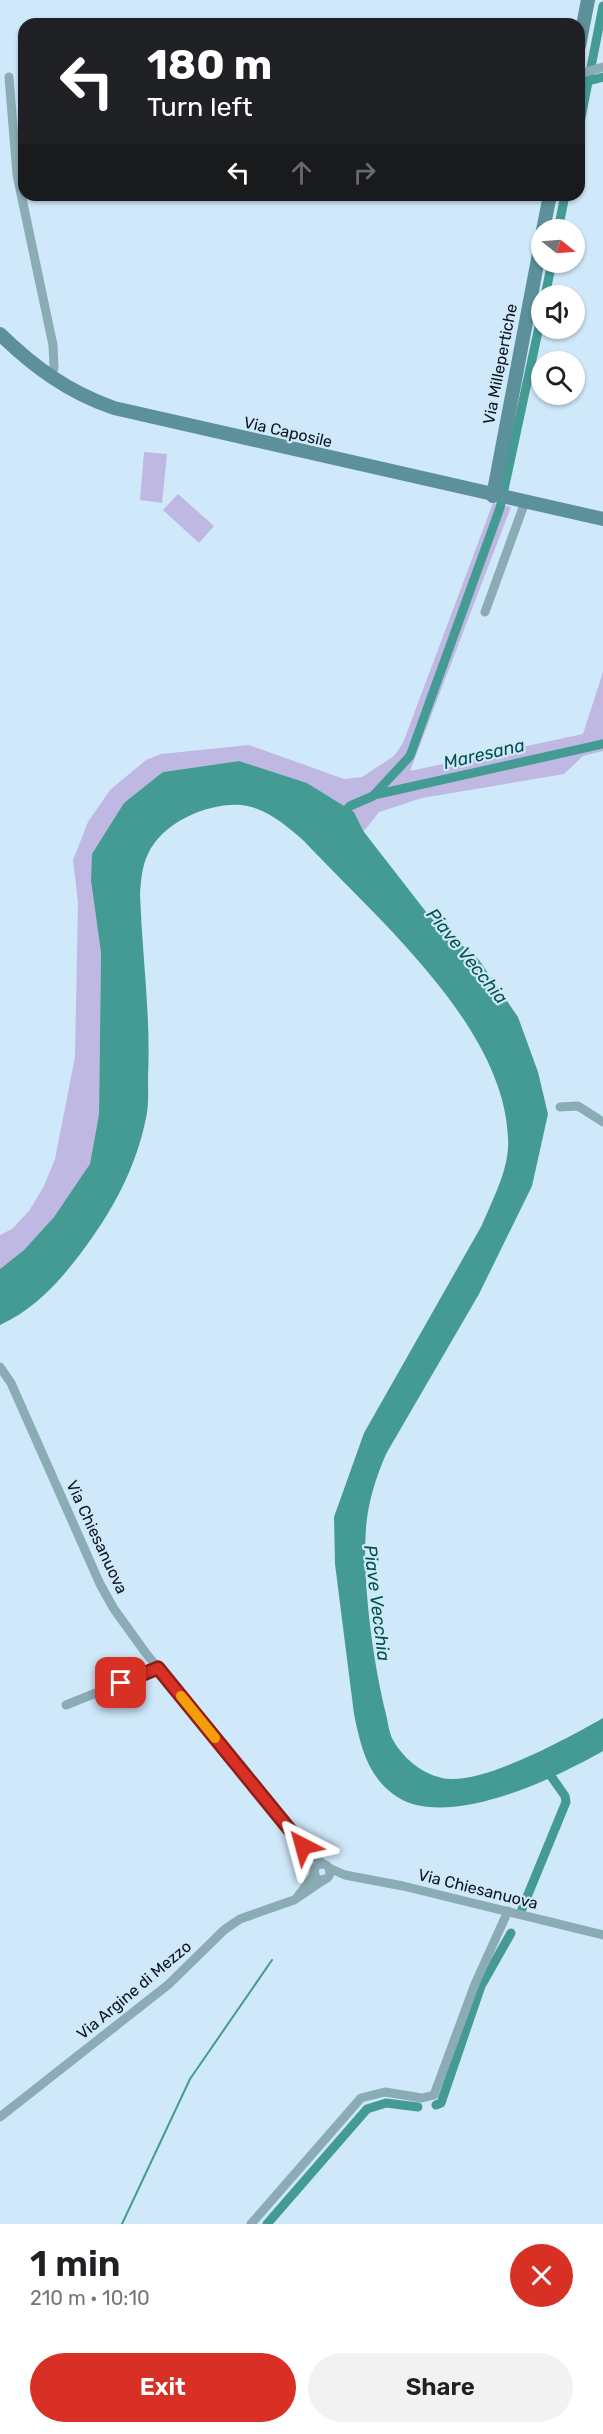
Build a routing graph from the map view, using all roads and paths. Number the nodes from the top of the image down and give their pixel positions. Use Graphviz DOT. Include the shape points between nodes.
graph roads {
  1 [pos="588,0"];
  2 [pos="584,18"];
  3 [pos="602,67"];
  4 [pos="585,73"];
  5 [pos="9,77"];
  6 [pos="18,180"];
  7 [pos="23,201"];
  8 [pos="549,201"];
  9 [pos="545,219"];
  10 [pos="537,273"];
  11 [pos="0,334"];
  12 [pos="50,378"];
  13 [pos="507,499"];
  14 [pos="603,519"];
  15 [pos="485,612"];
  16 [pos="560,1107"];
  17 [pos="603,1122"];
  18 [pos="0,1367"];
  19 [pos="158,1668"];
  20 [pos="66,1705"];
  21 [pos="303,1846"];
  22 [pos="326,1872"];
  23 [pos="315,1873"];
  24 [pos="294,1900"];
  25 [pos="508,1911"];
  26 [pos="603,1935"];
  27 [pos="0,2116"];
  28 [pos="251,2224"];
  1 -- 2 [label="street"];
  3 -- 4 [label="street"];
  5 -- 6 [label="street"];
  7 -- 12 [label="street" via="53,345 54,368"];
  8 -- 9 [label="street"];
  10 -- 13 [label="street, Via Millepertiche"];
  11 -- 12 [label="street, Via Caposile"];
  12 -- 13 [label="street, Via Caposile" via="92,401 136,415"];
  13 -- 14 [label="street, Via Caposile"];
  13 -- 15 [label="street"];
  16 -- 17 [label="street" via="578,1106"];
  18 -- 19 [label="street, Via Chiesanuova" via="11,1383 100,1584"];
  19 -- 20 [label="street"];
  19 -- 21 [label="street, Via Chiesanuova"];
  21 -- 22 [label="street, Via Chiesanuova"];
  21 -- 23 [label="street, Via Chiesanuova"];
  22 -- 23 [label="street" via="320,1880"];
  22 -- 24 [label="street, Via Argine di Mezzo"];
  22 -- 25 [label="street, Via Chiesanuova"];
  23 -- 24 [label="street"];
  24 -- 27 [label="street, Via Argine di Mezzo" via="240,1919 224,1930 169,1984"];
  25 -- 26 [label="street, Via Chiesanuova"];
  25 -- 28 [label="street" via="475,1984 434,2095 422,2098 385,2092 361,2098"];
}
